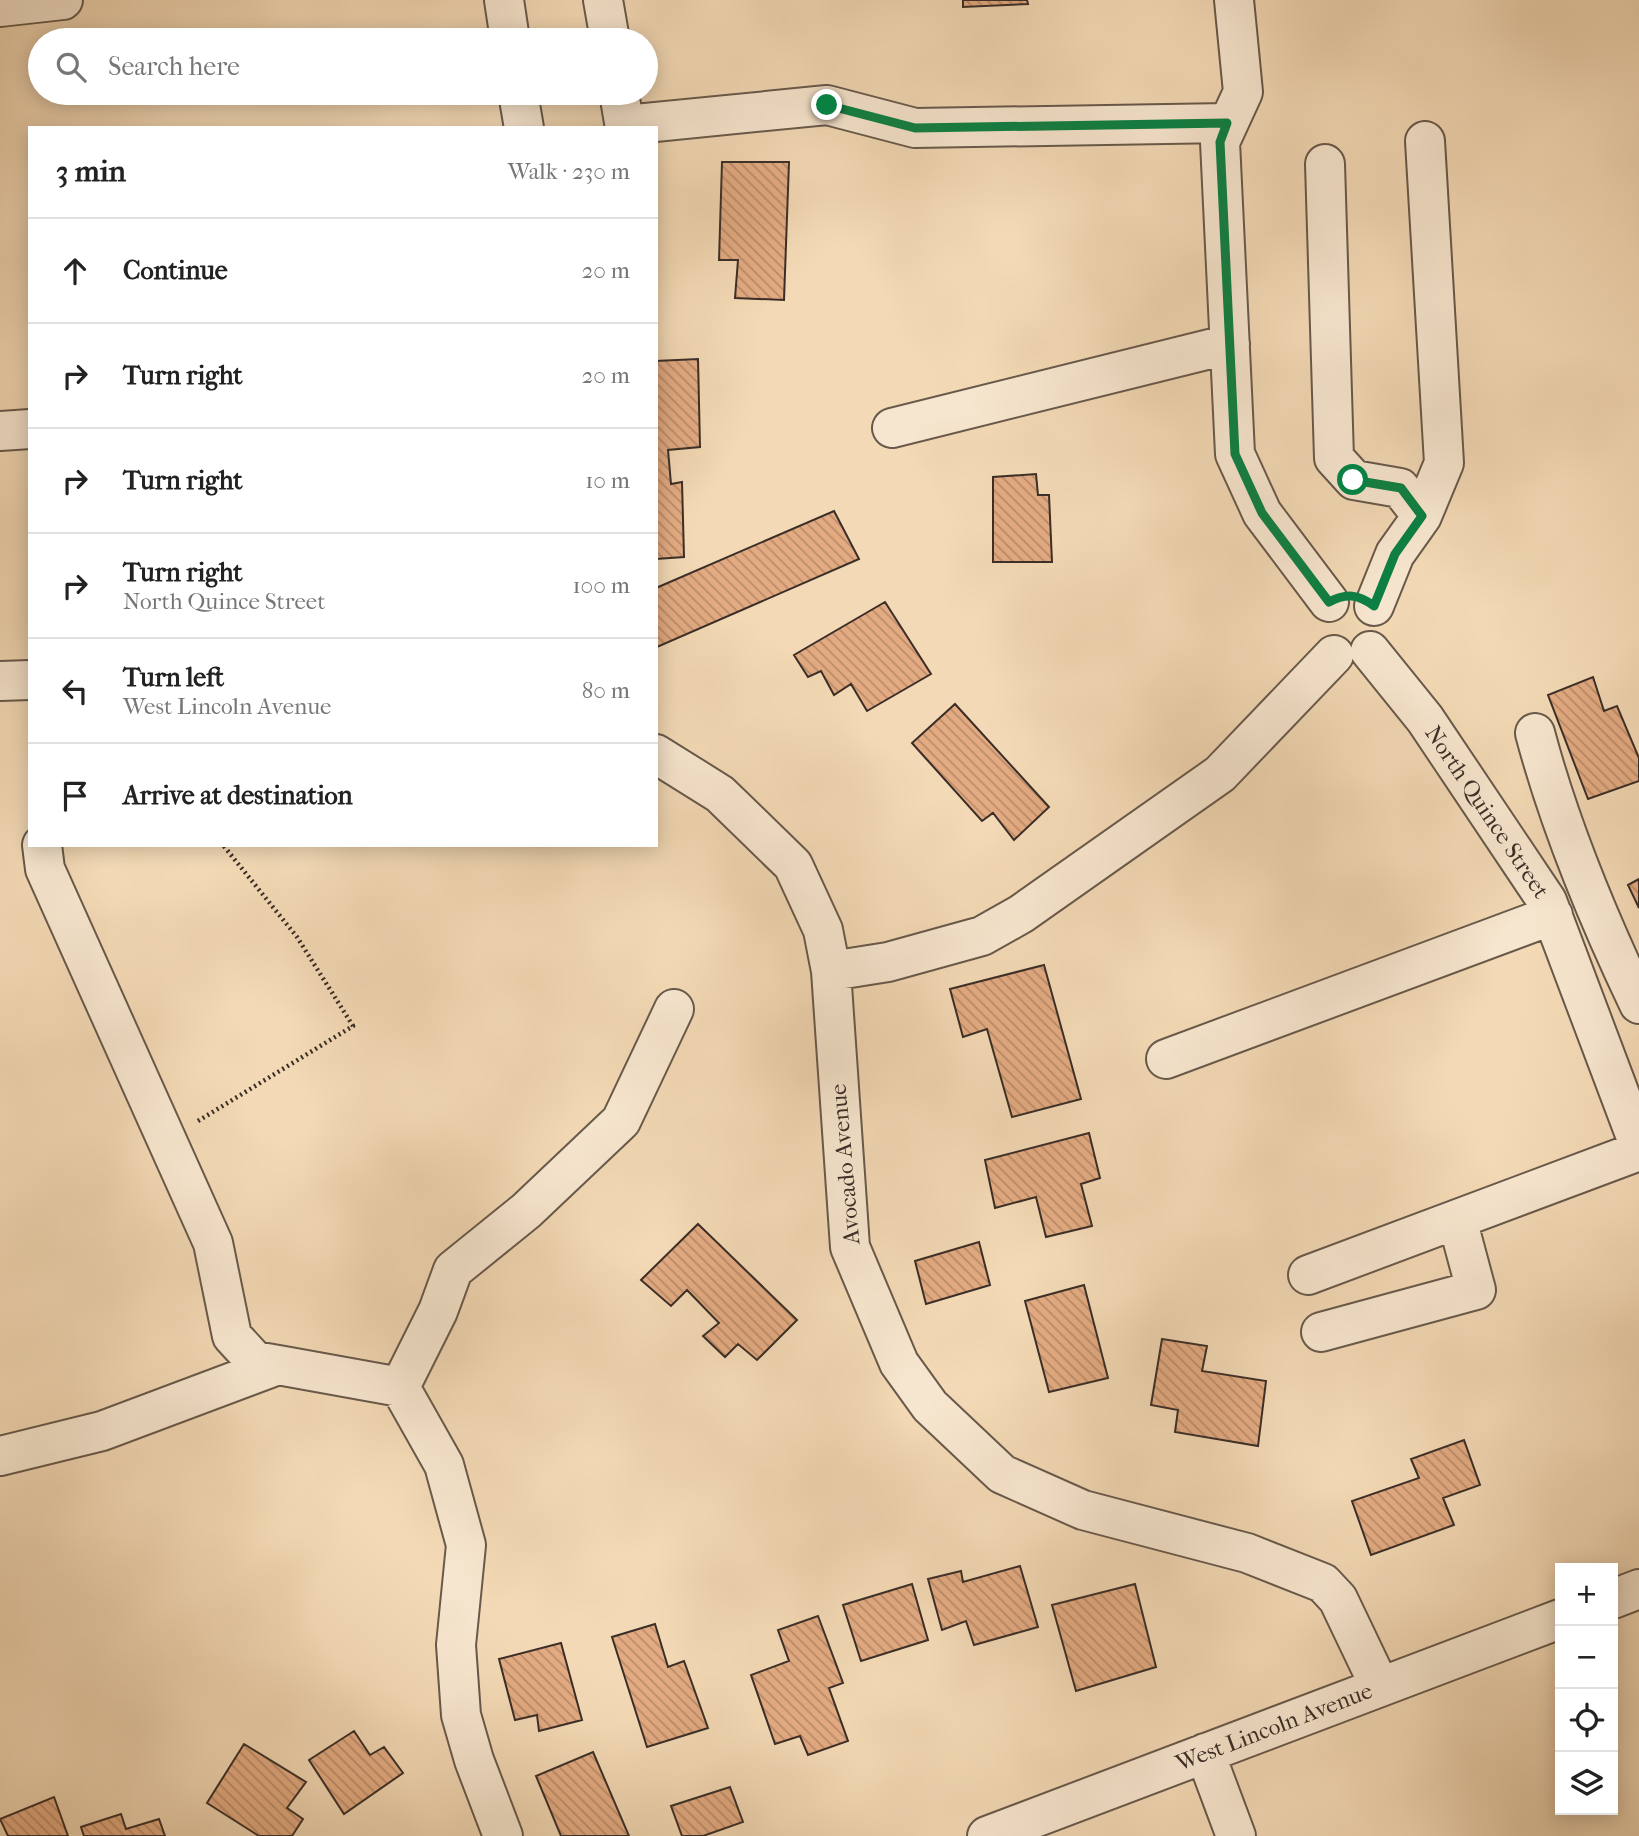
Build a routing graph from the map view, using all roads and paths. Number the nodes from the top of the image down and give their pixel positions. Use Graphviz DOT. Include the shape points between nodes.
graph roads {
  1 [pos="63,0"];
  2 [pos="503,0"];
  3 [pos="603,0"];
  4 [pos="1234,0"];
  5 [pos="0,7"];
  6 [pos="508,28"];
  7 [pos="608,28"];
  8 [pos="520,105"];
  9 [pos="623,115"];
  10 [pos="1227,123"];
  11 [pos="524,126"];
  12 [pos="1425,141"];
  13 [pos="1325,164"];
  14 [pos="1230,344"];
  15 [pos="892,428"];
  16 [pos="28,429"];
  17 [pos="0,431"];
  18 [pos="1422,516"];
  19 [pos="1329,602"];
  20 [pos="1374,606"];
  21 [pos="1352,653"];
  22 [pos="28,680"];
  23 [pos="0,681"];
  24 [pos="1535,733"];
  25 [pos="658,755"];
  26 [pos="43,847"];
  27 [pos="225,847"];
  28 [pos="1553,915"];
  29 [pos="831,971"];
  30 [pos="1639,1004"];
  31 [pos="674,1009"];
  32 [pos="1166,1059"];
  33 [pos="166,1140"];
  34 [pos="1639,1145"];
  35 [pos="1639,1151"];
  36 [pos="1457,1219"];
  37 [pos="1308,1275"];
  38 [pos="1321,1332"];
  39 [pos="278,1365"];
  40 [pos="400,1387"];
  41 [pos="0,1456"];
  42 [pos="1639,1589"];
  43 [pos="1618,1597"];
  44 [pos="1555,1621"];
  45 [pos="1380,1687"];
  46 [pos="1205,1753"];
  47 [pos="503,1836"];
  48 [pos="987,1836"];
  49 [pos="1236,1836"];
  1 -- 5 [label="street"];
  2 -- 6 [label="street"];
  3 -- 7 [label="street"];
  4 -- 10 [label="street" via="1242,92"];
  8 -- 11 [label="street"];
  9 -- 10 [label="street" via="827,105 915,128"];
  10 -- 14 [label="street" via="1220,142"];
  12 -- 18 [label="street" via="1444,463"];
  13 -- 18 [label="street" via="1334,458 1353,480 1401,488"];
  14 -- 15 [label="street"];
  14 -- 19 [label="street" via="1235,454 1262,513"];
  16 -- 17 [label="street"];
  18 -- 20 [label="street" via="1395,554"];
  19 -- 20 [label="street" via="1352,595"];
  19 -- 21 [label="street" via="1317,624 1318,636 1324,647"];
  20 -- 21 [label="street" via="1380,617 1377,642"];
  21 -- 28 [label="street, North Quince Street" via="1426,719"];
  21 -- 29 [label="street" via="1220,774 1021,914 982,936 888,962"];
  22 -- 23 [label="street"];
  24 -- 30 [label="street" via="1573,854"];
  25 -- 29 [label="street, Avocado Avenue" via="720,794 793,864 823,930"];
  26 -- 33 [label="street" via="45,869"];
  27 -- 33 [label="path" via="297,937 353,1026"];
  28 -- 32 [label="street"];
  28 -- 34 [label="street, North Quince Street"];
  29 -- 45 [label="street, Avocado Avenue" via="850,1247 899,1363 930,1406 1002,1474 1037,1490 1083,1510 1247,1553 1322,1583 1338,1599"];
  31 -- 40 [label="street" via="621,1121 526,1211 453,1270"];
  33 -- 39 [label="street" via="213,1243 232,1336 255,1361"];
  35 -- 36 [label="street"];
  36 -- 37 [label="street"];
  36 -- 38 [label="street" via="1476,1290"];
  39 -- 40 [label="street"];
  39 -- 41 [label="street" via="102,1431"];
  40 -- 47 [label="street" via="444,1465 466,1545 456,1645 461,1715"];
  42 -- 43 [label="street"];
  44 -- 45 [label="street, West Lincoln Avenue"];
  45 -- 46 [label="street, West Lincoln Avenue"];
  46 -- 48 [label="street, West Lincoln Avenue"];
  46 -- 49 [label="street"];
}
